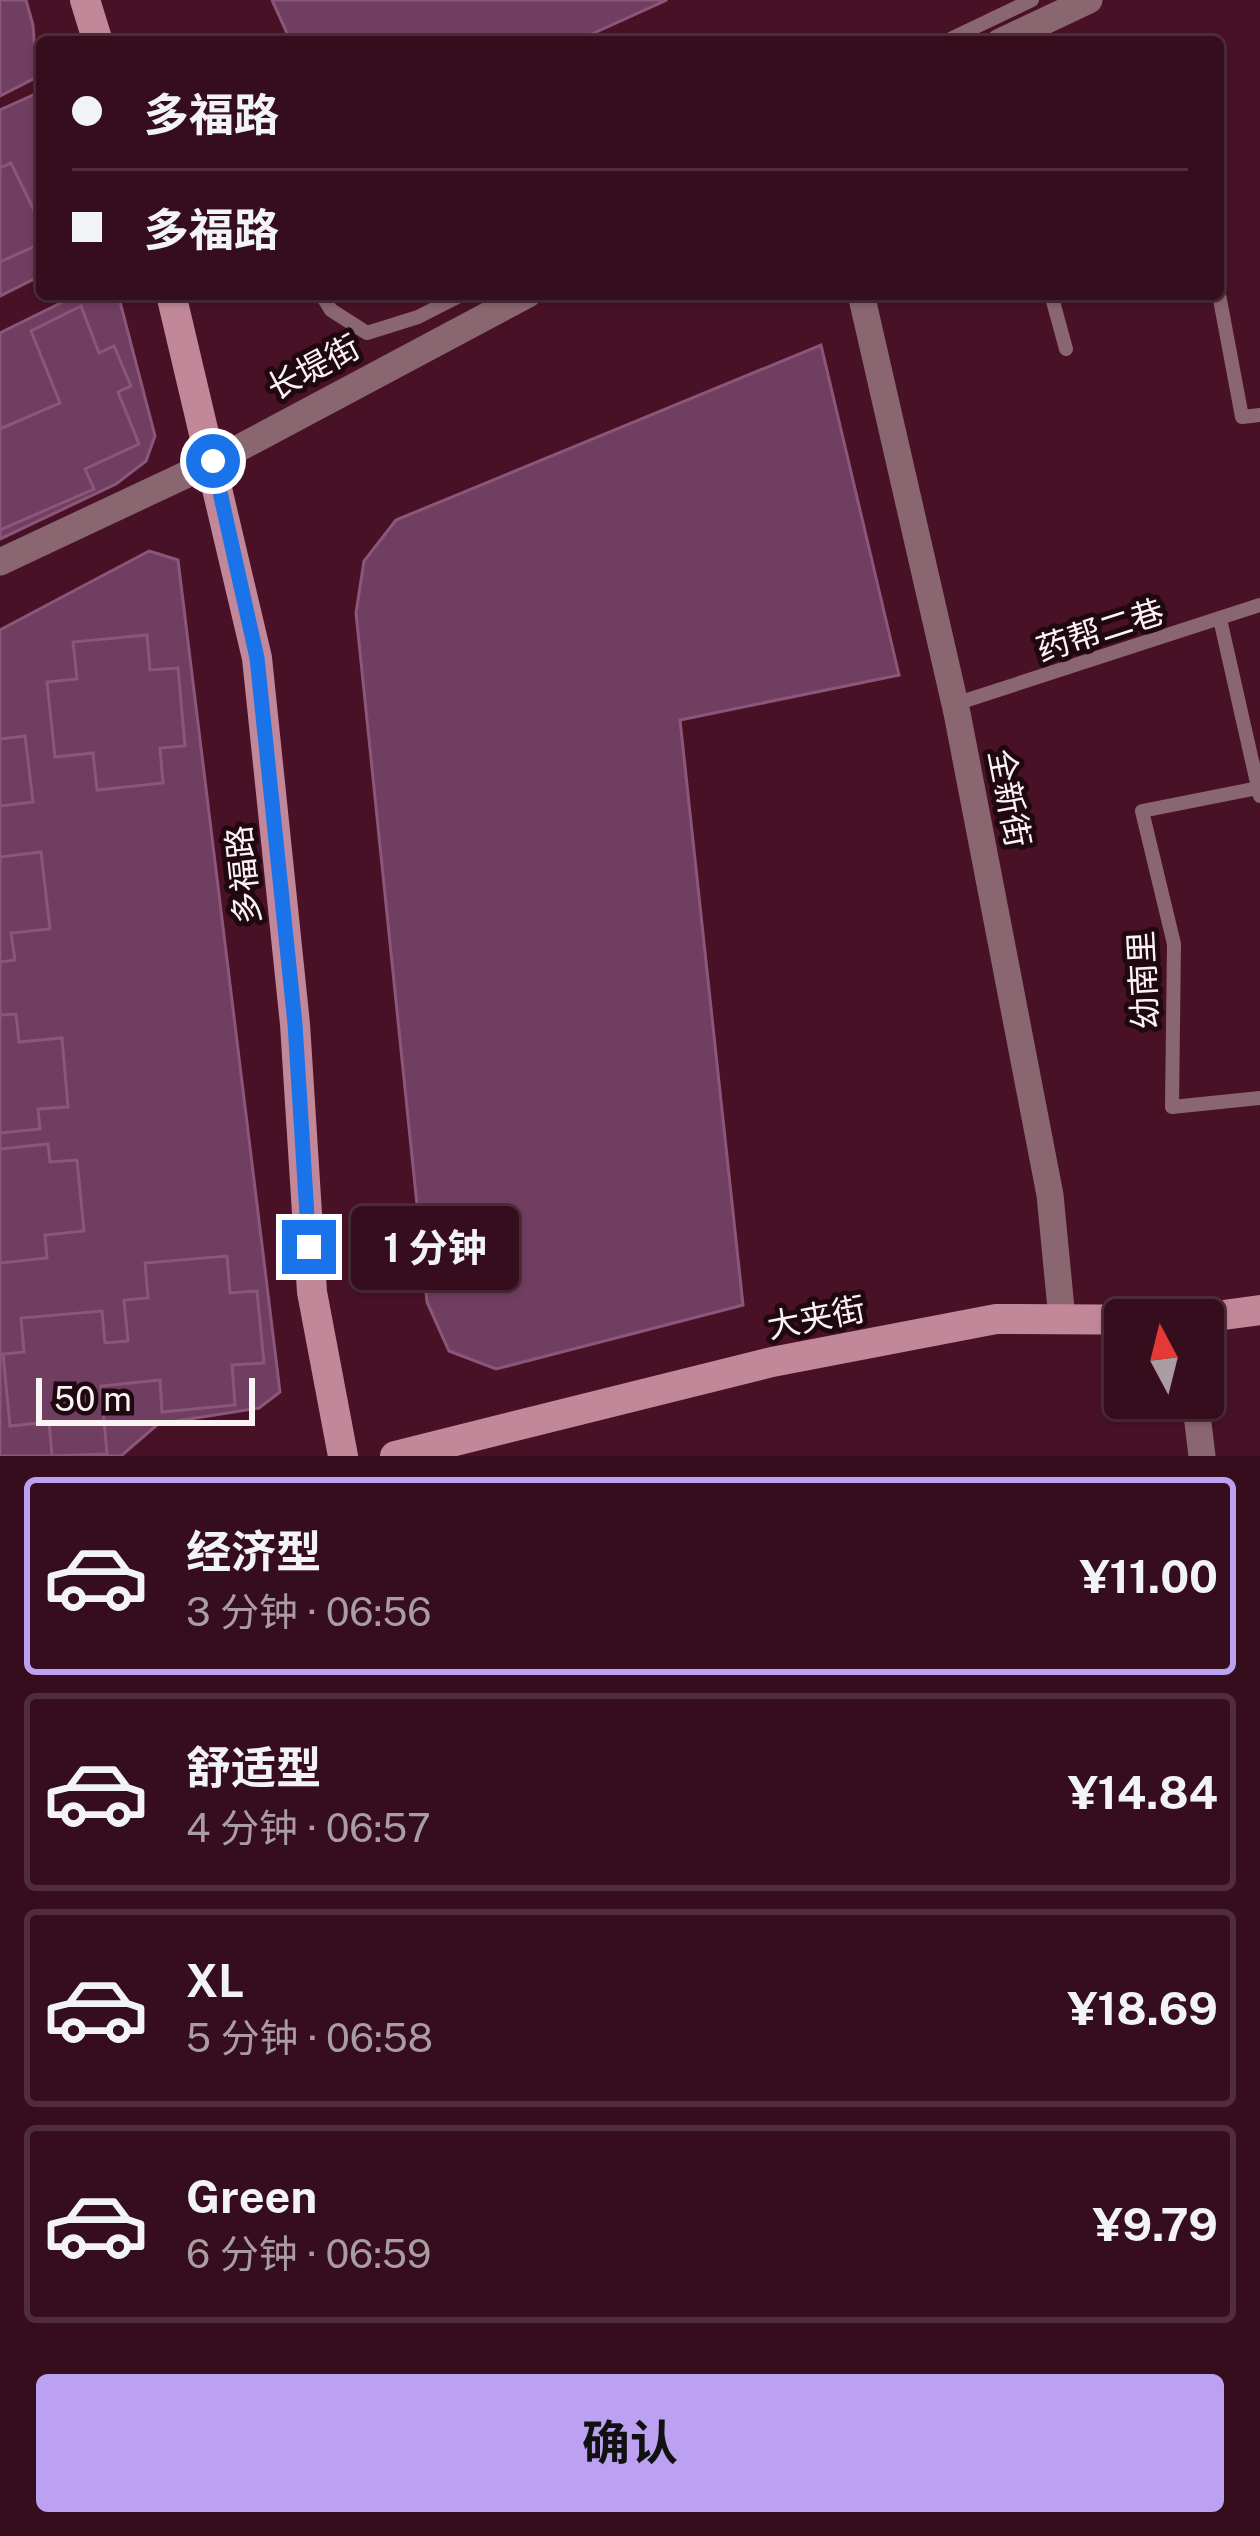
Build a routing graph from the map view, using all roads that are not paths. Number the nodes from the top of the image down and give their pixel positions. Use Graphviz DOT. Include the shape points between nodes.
graph roads {
  1 [pos="85,0"];
  2 [pos="1032,0"];
  3 [pos="1089,0"];
  4 [pos="96,36"];
  5 [pos="957,36"];
  6 [pos="1013,36"];
  7 [pos="173,300"];
  8 [pos="325,300"];
  9 [pos="451,300"];
  10 [pos="517,300"];
  11 [pos="862,300"];
  12 [pos="1053,300"];
  13 [pos="1220,300"];
  14 [pos="1066,349"];
  15 [pos="1260,415"];
  16 [pos="213,461"];
  17 [pos="0,562"];
  18 [pos="1260,604"];
  19 [pos="1220,619"];
  20 [pos="955,704"];
  21 [pos="1259,792"];
  22 [pos="1260,1098"];
  23 [pos="1260,1310"];
  24 [pos="1062,1319"];
  25 [pos="1198,1419"];
  26 [pos="343,1456"];
  27 [pos="395,1456"];
  28 [pos="1202,1456"];
  1 -- 4 [label="main road"];
  2 -- 5 [label="lane"];
  3 -- 6 [label="street"];
  7 -- 16 [label="main road, 多福路"];
  8 -- 9 [label="lane" via="367,333"];
  10 -- 16 [label="street, 长堤街"];
  11 -- 20 [label="street, 全新街"];
  12 -- 14 [label="lane"];
  13 -- 15 [label="lane" via="1242,417"];
  16 -- 17 [label="street, 长堤街"];
  16 -- 26 [label="main road, 多福路" via="257,658 295,1024 312,1292"];
  18 -- 19 [label="lane, 药帮二巷"];
  19 -- 20 [label="lane, 药帮二巷"];
  19 -- 21 [label="lane"];
  20 -- 24 [label="street, 全新街" via="1050,1195"];
  21 -- 22 [label="lane, 幼南里" via="1142,811 1174,944 1172,1107"];
  23 -- 24 [label="main road, 大夹街" via="1186,1320"];
  24 -- 27 [label="main road, 大夹街" via="996,1319 772,1362"];
  25 -- 28 [label="street"];
}
